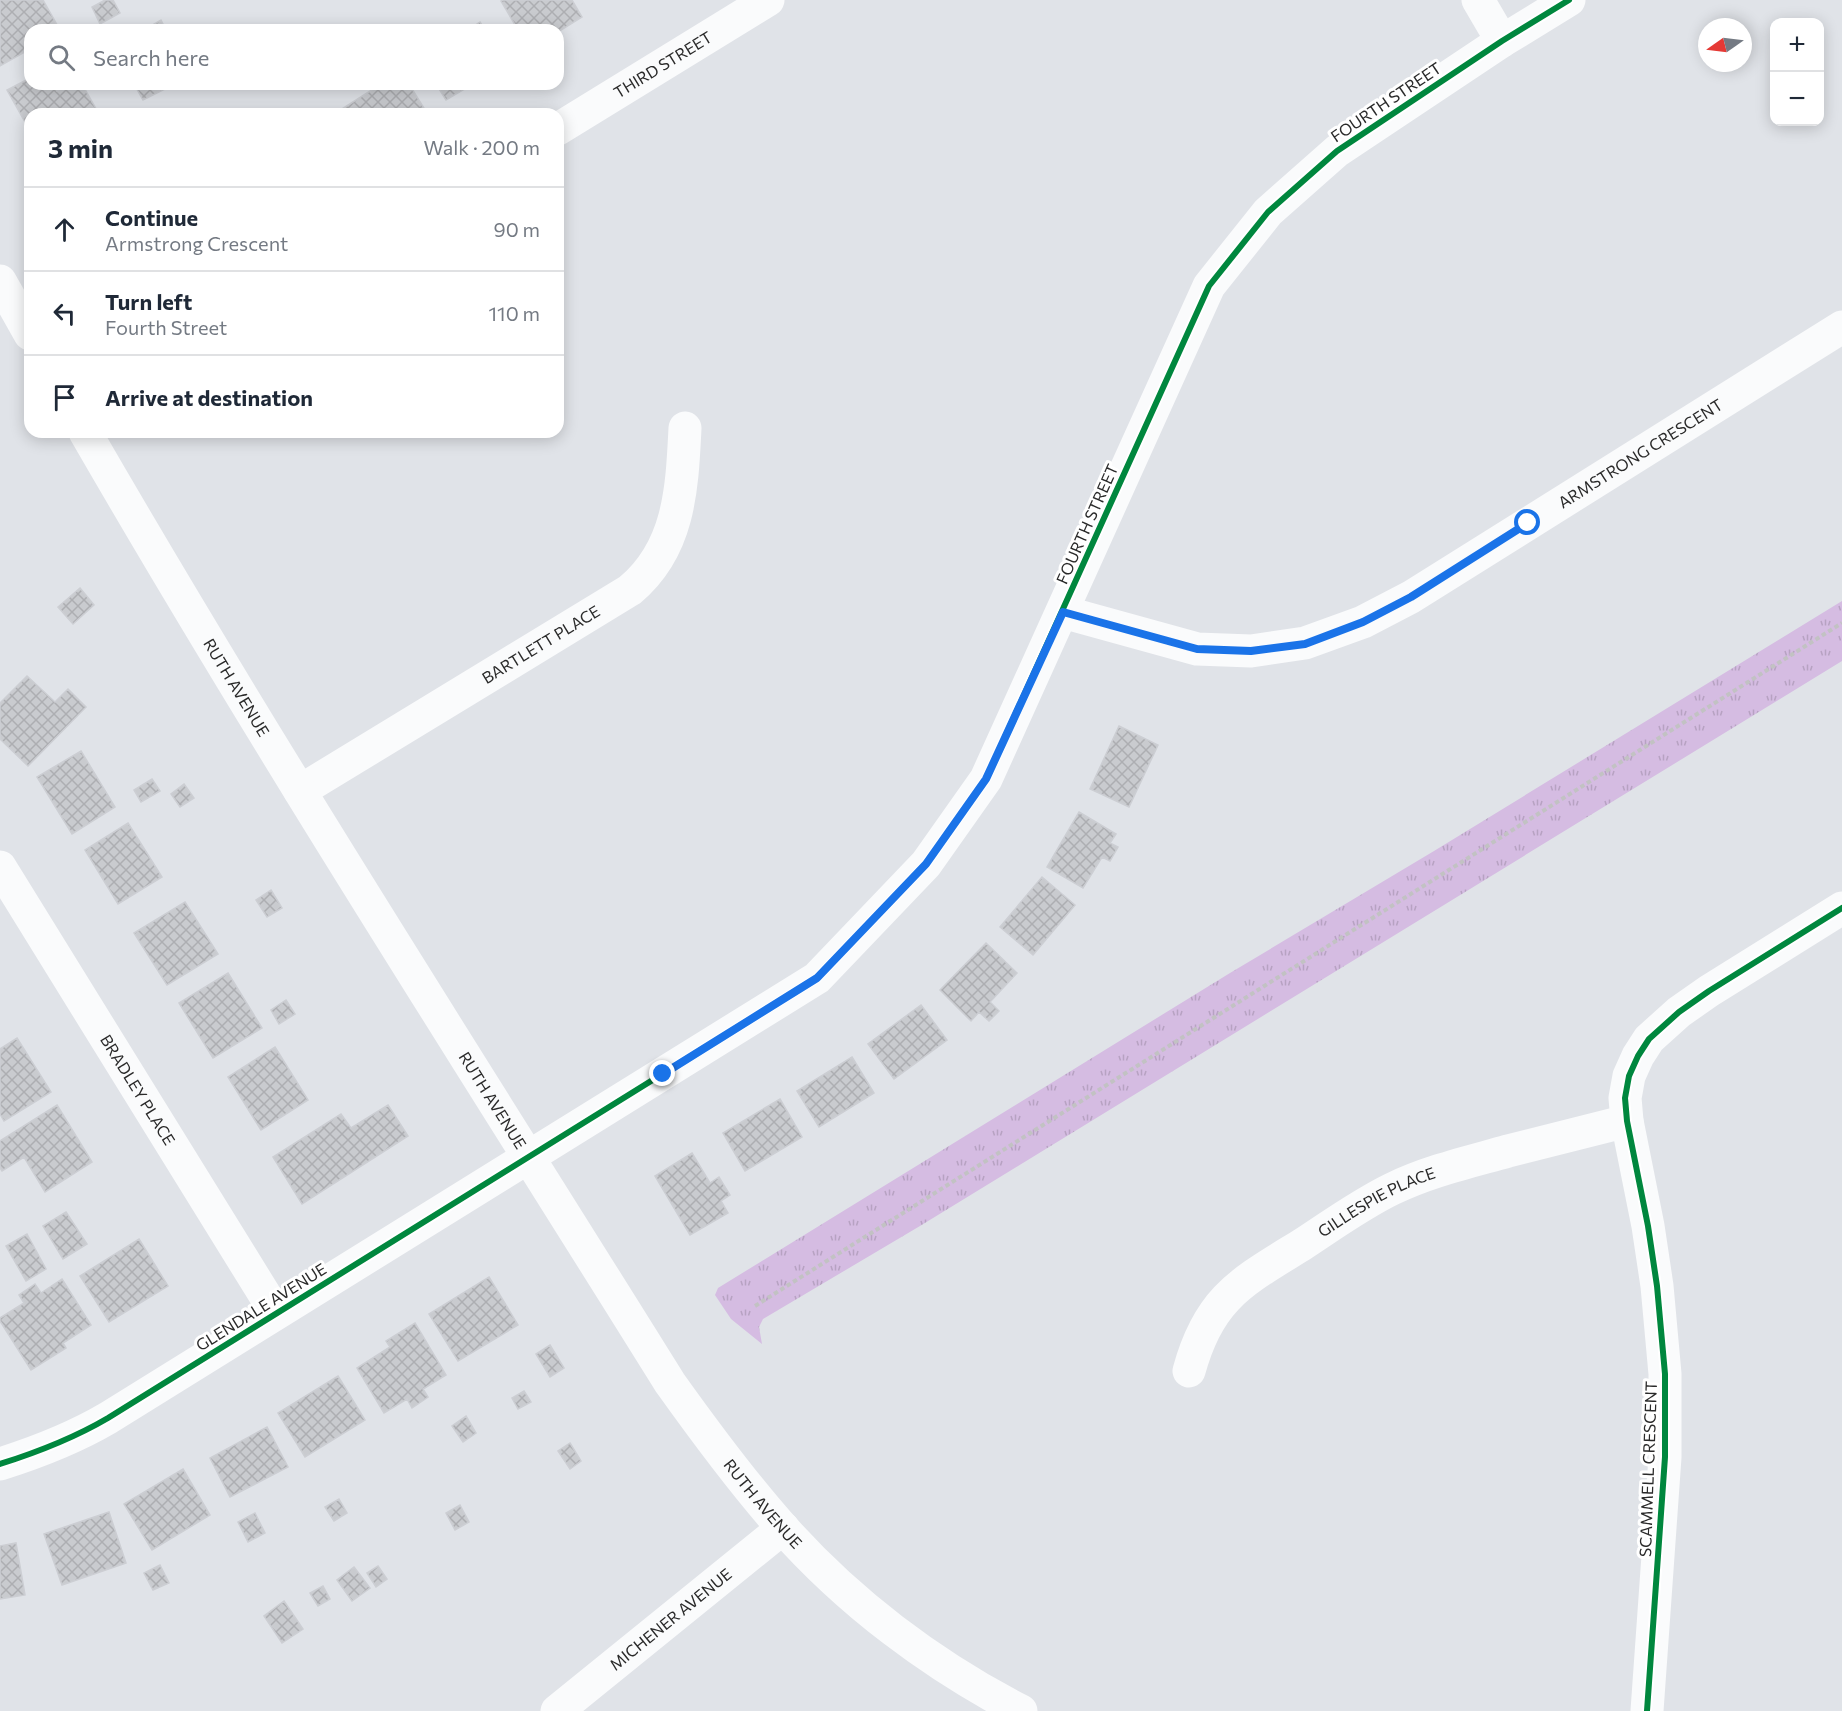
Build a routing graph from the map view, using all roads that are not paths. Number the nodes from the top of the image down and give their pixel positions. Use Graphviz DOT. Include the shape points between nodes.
graph roads {
  1 [pos="768,0"];
  2 [pos="1478,0"];
  3 [pos="1569,0"];
  4 [pos="1502,40"];
  5 [pos="564,125"];
  6 [pos="0,281"];
  7 [pos="24,323"];
  8 [pos="1842,327"];
  9 [pos="685,428"];
  10 [pos="89,438"];
  11 [pos="1063,612"];
  12 [pos="300,791"];
  13 [pos="0,867"];
  14 [pos="1842,908"];
  15 [pos="1627,1121"];
  16 [pos="529,1157"];
  17 [pos="276,1313"];
  18 [pos="1189,1371"];
  19 [pos="0,1464"];
  20 [pos="783,1528"];
  21 [pos="557,1711"];
  22 [pos="1021,1711"];
  23 [pos="1647,1711"];
  1 -- 5 [label="street, THIRD STREET"];
  2 -- 4 [label="street"];
  3 -- 4 [label="street, FOURTH STREET"];
  4 -- 11 [label="street, FOURTH STREET" via="1337,151 1268,212 1209,285"];
  6 -- 7 [label="street"];
  8 -- 11 [label="street, ARMSTRONG CRESCENT" via="1411,597 1363,622 1305,644 1251,651 1197,649"];
  9 -- 12 [label="street, BARTLETT PLACE" via="675,516 669,537 646,577"];
  10 -- 12 [label="street, RUTH AVENUE"];
  11 -- 16 [label="street, FOURTH STREET" via="986,779 926,864 817,978"];
  12 -- 16 [label="street, RUTH AVENUE"];
  13 -- 17 [label="street, BRADLEY PLACE"];
  14 -- 15 [label="street, SCAMMELL CRESCENT" via="1709,991 1664,1024 1649,1039 1629,1076 1624,1098"];
  15 -- 18 [label="street, GILLESPIE PLACE" via="1452,1166 1373,1199 1252,1276 1225,1298 1203,1331"];
  15 -- 23 [label="street, SCAMMELL CRESCENT" via="1648,1226 1665,1374 1665,1457"];
  16 -- 17 [label="street, GLENDALE AVENUE"];
  16 -- 20 [label="street, RUTH AVENUE" via="670,1383 708,1437"];
  17 -- 19 [label="street, GLENDALE AVENUE" via="83,1432"];
  20 -- 21 [label="street, MICHENER AVENUE"];
  20 -- 22 [label="street, RUTH AVENUE" via="819,1565 906,1640"];
}
